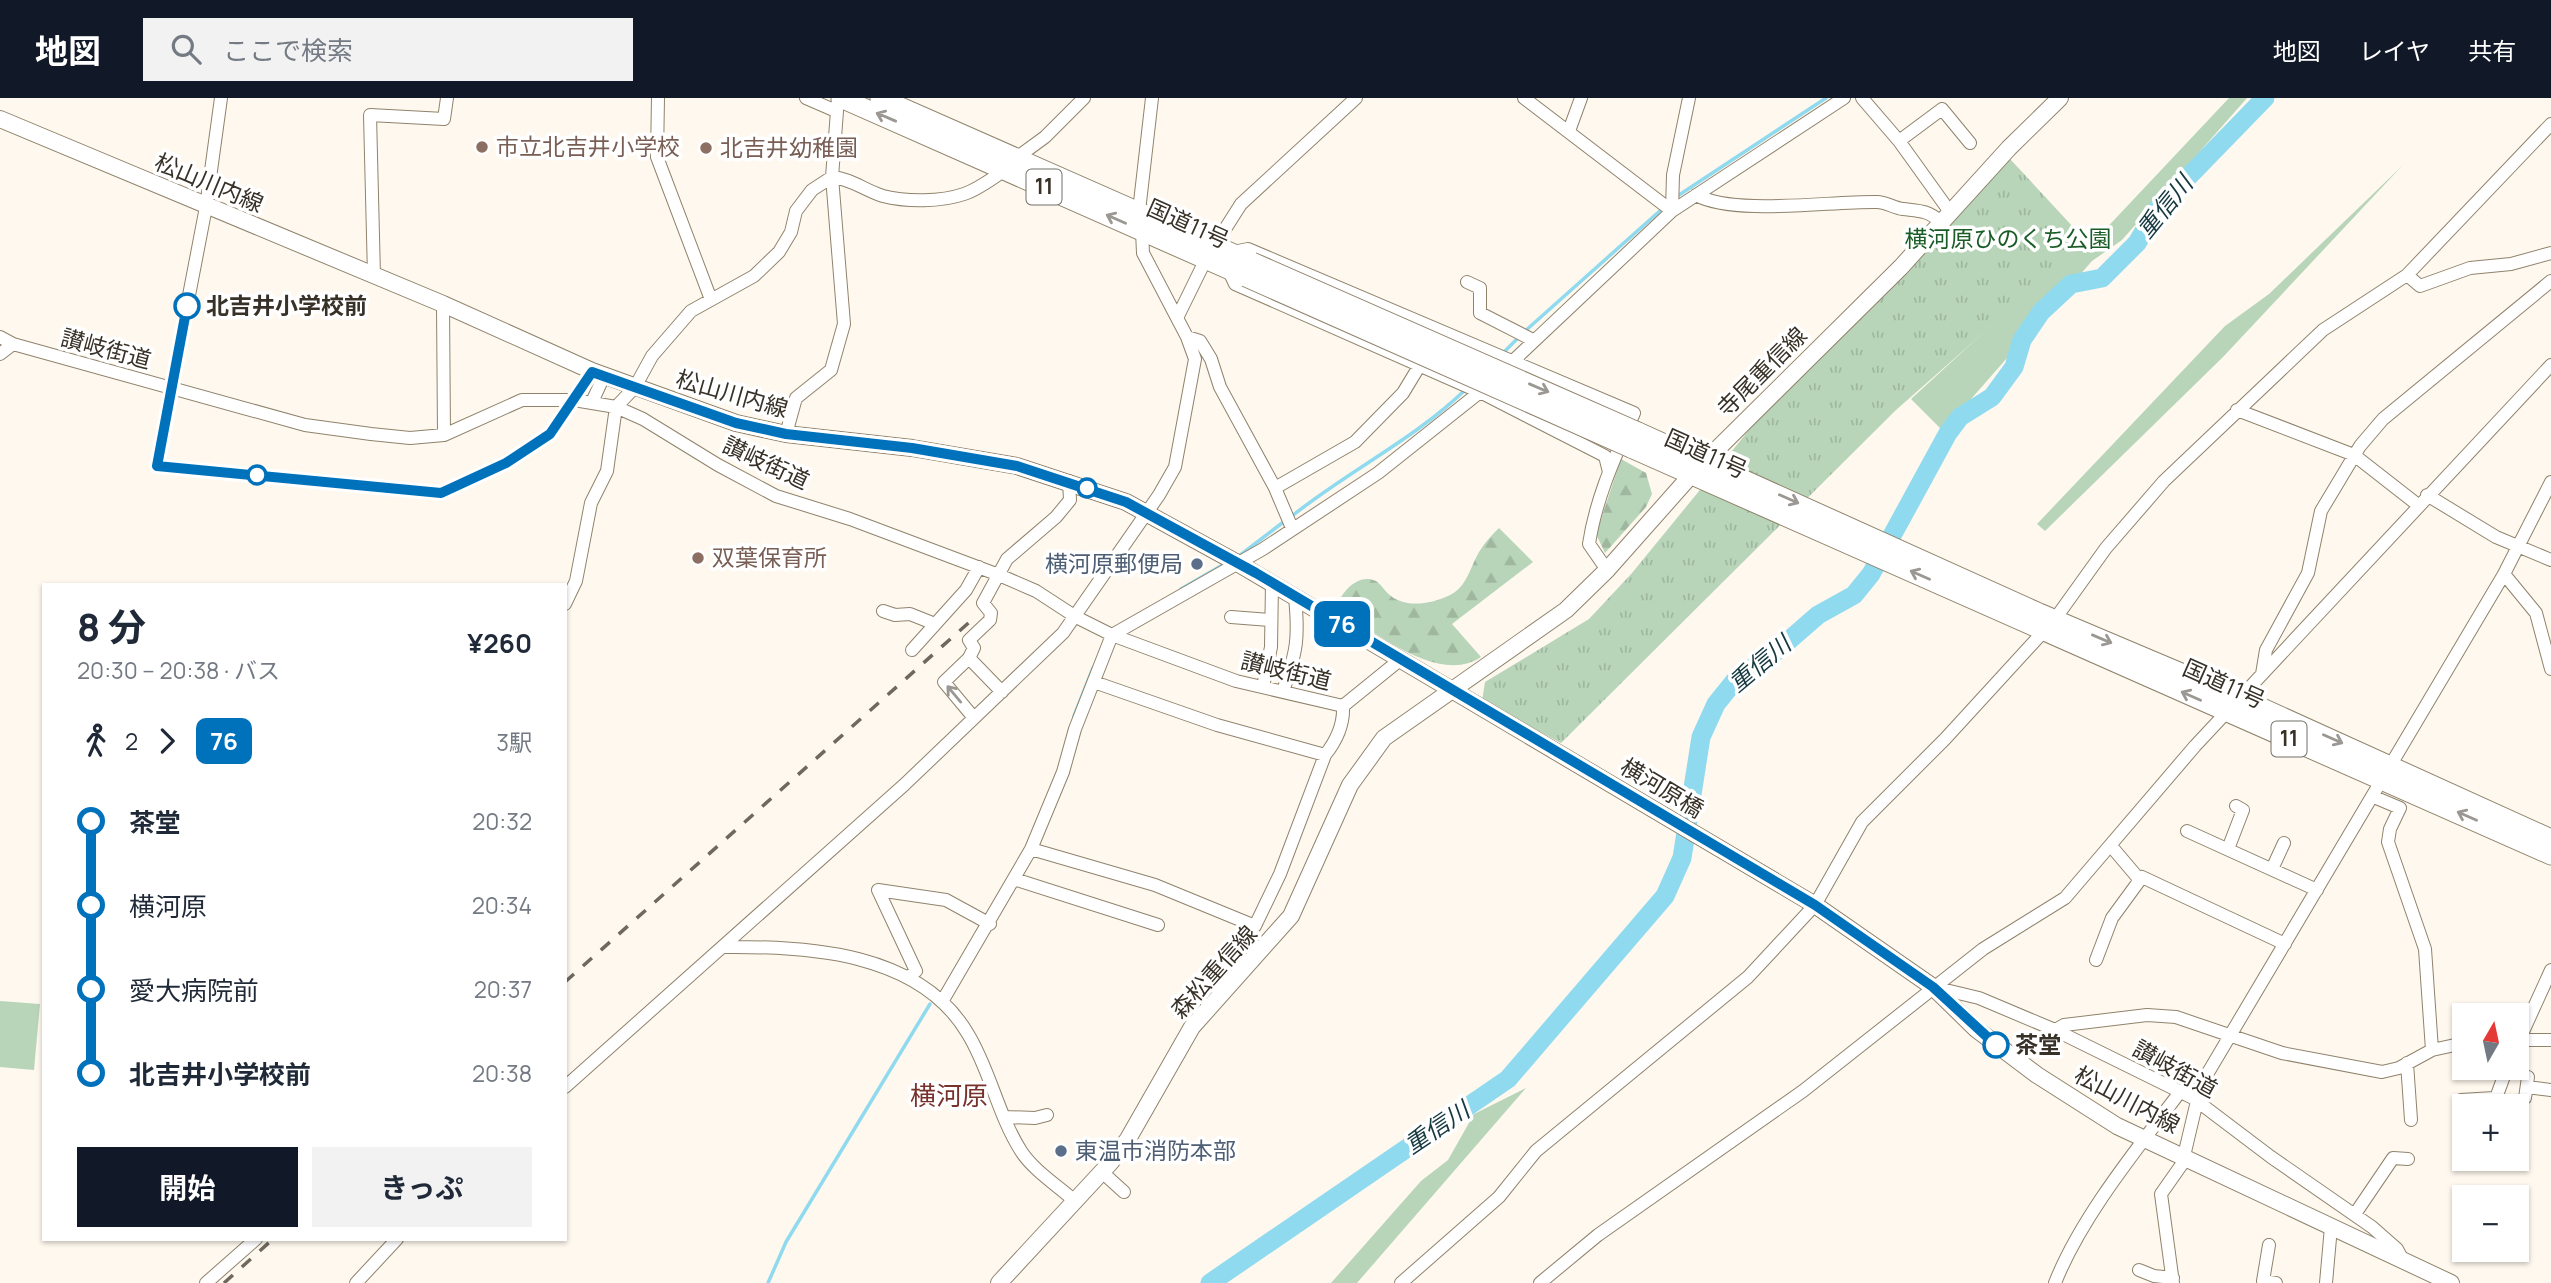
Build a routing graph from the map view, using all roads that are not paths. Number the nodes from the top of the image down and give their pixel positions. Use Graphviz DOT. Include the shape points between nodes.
graph roads {
  1 [pos="220,98"];
  2 [pos="447,98"];
  3 [pos="658,98"];
  4 [pos="806,98"];
  5 [pos="880,98"];
  6 [pos="1084,98"];
  7 [pos="1152,98"];
  8 [pos="1356,98"];
  9 [pos="1524,98"];
  10 [pos="1581,98"];
  11 [pos="1689,98"];
  12 [pos="1844,98"];
  13 [pos="1862,98"];
  14 [pos="2060,98"];
  15 [pos="839,102"];
  16 [pos="0,119"];
  17 [pos="2551,124"];
  18 [pos="1569,131"];
  19 [pos="1899,141"];
  20 [pos="1970,143"];
  21 [pos="1011,164"];
  22 [pos="832,177"];
  23 [pos="1696,195"];
  24 [pos="206,207"];
  25 [pos="1139,211"];
  26 [pos="1672,211"];
  27 [pos="1946,217"];
  28 [pos="1142,231"];
  29 [pos="2551,253"];
  30 [pos="1230,261"];
  31 [pos="2407,275"];
  32 [pos="374,276"];
  33 [pos="1467,282"];
  34 [pos="2551,282"];
  35 [pos="710,297"];
  36 [pos="443,304"];
  37 [pos="1177,318"];
  38 [pos="1440,331"];
  39 [pos="0,337"];
  40 [pos="1187,337"];
  41 [pos="1534,340"];
  42 [pos="13,345"];
  43 [pos="0,354"];
  44 [pos="1512,360"];
  45 [pos="2551,365"];
  46 [pos="1419,367"];
  47 [pos="598,374"];
  48 [pos="635,387"];
  49 [pos="171,389"];
  50 [pos="1480,392"];
  51 [pos="574,400"];
  52 [pos="592,402"];
  53 [pos="616,407"];
  54 [pos="2237,410"];
  55 [pos="786,434"];
  56 [pos="444,435"];
  57 [pos="2354,455"];
  58 [pos="1699,467"];
  59 [pos="1609,471"];
  60 [pos="1069,481"];
  61 [pos="2551,482"];
  62 [pos="1275,488"];
  63 [pos="2427,495"];
  64 [pos="2418,505"];
  65 [pos="1145,512"];
  66 [pos="1292,528"];
  67 [pos="2517,546"];
  68 [pos="2551,560"];
  69 [pos="1239,564"];
  70 [pos="979,567"];
  71 [pos="1607,570"];
  72 [pos="2504,574"];
  73 [pos="999,575"];
  74 [pos="1272,583"];
  75 [pos="966,590"];
  76 [pos="1295,597"];
  77 [pos="567,600"];
  78 [pos="983,603"];
  79 [pos="883,611"];
  80 [pos="1076,617"];
  81 [pos="1231,617"];
  82 [pos="1270,620"];
  83 [pos="2042,621"];
  84 [pos="935,624"];
  85 [pos="1109,634"];
  86 [pos="912,650"];
  87 [pos="969,659"];
  88 [pos="1401,659"];
  89 [pos="2551,669"];
  90 [pos="2262,674"];
  91 [pos="1094,682"];
  92 [pos="1263,687"];
  93 [pos="1452,690"];
  94 [pos="1283,691"];
  95 [pos="1002,692"];
  96 [pos="2240,698"];
  97 [pos="1343,706"];
  98 [pos="1485,709"];
  99 [pos="2226,712"];
  100 [pos="974,718"];
  101 [pos="1325,755"];
  102 [pos="2388,773"];
  103 [pos="2374,797"];
  104 [pos="2236,806"];
  105 [pos="2188,829"];
  106 [pos="2551,839"];
  107 [pos="2284,843"];
  108 [pos="2111,846"];
  109 [pos="1031,849"];
  110 [pos="2228,849"];
  111 [pos="2551,855"];
  112 [pos="2272,869"];
  113 [pos="1014,879"];
  114 [pos="2139,879"];
  115 [pos="2317,890"];
  116 [pos="1815,905"];
  117 [pos="987,922"];
  118 [pos="1158,925"];
  119 [pos="1255,926"];
  120 [pos="2285,944"];
  121 [pos="723,947"];
  122 [pos="2096,960"];
  123 [pos="2551,970"];
  124 [pos="909,977"];
  125 [pos="1933,987"];
  126 [pos="943,1000"];
  127 [pos="1178,1010"];
  128 [pos="2529,1018"];
  129 [pos="2055,1030"];
  130 [pos="2231,1036"];
  131 [pos="2551,1040"];
  132 [pos="2529,1041"];
  133 [pos="2452,1046"];
  134 [pos="2432,1050"];
  135 [pos="2407,1063"];
  136 [pos="567,1085"];
  137 [pos="2527,1087"];
  138 [pos="2551,1090"];
  139 [pos="2180,1092"];
  140 [pos="2195,1100"];
  141 [pos="1047,1115"];
  142 [pos="1006,1117"];
  143 [pos="2411,1120"];
  144 [pos="2146,1137"];
  145 [pos="2185,1156"];
  146 [pos="2408,1159"];
  147 [pos="1102,1172"];
  148 [pos="1124,1192"];
  149 [pos="1076,1202"];
  150 [pos="2355,1214"];
  151 [pos="2331,1227"];
  152 [pos="254,1241"];
  153 [pos="395,1241"];
  154 [pos="2269,1245"];
  155 [pos="2403,1260"];
  156 [pos="2139,1270"];
  157 [pos="2173,1280"];
  158 [pos="206,1283"];
  159 [pos="356,1283"];
  160 [pos="999,1283"];
  161 [pos="1401,1283"];
  162 [pos="1540,1283"];
  163 [pos="2055,1283"];
  164 [pos="2276,1283"];
  165 [pos="2326,1283"];
  166 [pos="2451,1283"];
  1 -- 24 [label="street"];
  2 -- 32 [label="street" via="444,119 370,115"];
  3 -- 35 [label="street" via="657,157"];
  4 -- 15 [label="street"];
  5 -- 21 [label="highway, 国道11号 / 11"];
  6 -- 21 [label="street"];
  7 -- 25 [label="street"];
  8 -- 30 [label="street" via="1241,204"];
  9 -- 18 [label="street"];
  10 -- 18 [label="street"];
  11 -- 26 [label="street" via="1673,175"];
  12 -- 23 [label="street"];
  13 -- 19 [label="street"];
  14 -- 27 [label="main road, 寺尾重信線"];
  21 -- 15 [label="highway, 国道11号 / 11, one-way"];
  15 -- 22 [label="street"];
  16 -- 24 [label="main road, 松山川内線"];
  17 -- 31 [label="street"];
  18 -- 26 [label="street"];
  19 -- 20 [label="street" via="1942,109"];
  19 -- 27 [label="street"];
  21 -- 22 [label="street" via="963,194 933,198 891,197 851,179"];
  21 -- 25 [label="highway, 国道11号 / 11"];
  28 -- 21 [label="highway, 国道11号 / 11, one-way"];
  22 -- 35 [label="street" via="813,190 796,211 791,232 779,251 754,276"];
  22 -- 55 [label="street" via="844,324 831,370 796,398"];
  23 -- 26 [label="street"];
  23 -- 27 [label="street" via="1753,205 1880,202"];
  24 -- 32 [label="main road, 松山川内線"];
  24 -- 49 [label="street"];
  25 -- 30 [label="highway, 国道11号 / 11"];
  26 -- 41 [label="street"];
  27 -- 58 [label="main road, 寺尾重信線"];
  28 -- 30 [label="highway, 国道11号 / 11"];
  28 -- 37 [label="street" via="1143,253"];
  29 -- 31 [label="street" via="2511,264 2470,268 2420,286"];
  30 -- 37 [label="street"];
  30 -- 38 [label="street" via="1248,249"];
  30 -- 46 [label="street" via="1235,284"];
  30 -- 58 [label="highway, 国道11号 / 11, bridge"];
  31 -- 54 [label="street" via="2323,330"];
  32 -- 36 [label="main road, 松山川内線"];
  33 -- 41 [label="street" via="1480,288 1480,313"];
  34 -- 57 [label="street" via="2384,419"];
  35 -- 48 [label="street" via="691,311 652,356"];
  36 -- 47 [label="main road, 松山川内線"];
  36 -- 56 [label="street"];
  37 -- 40 [label="street"];
  38 -- 44 [label="street"];
  38 -- 46 [label="street"];
  39 -- 42 [label="street, 讃岐街道"];
  40 -- 62 [label="street" via="1200,341 1211,359 1220,387"];
  40 -- 65 [label="street" via="1195,359 1175,467"];
  41 -- 44 [label="street"];
  42 -- 43 [label="street"];
  42 -- 49 [label="street, 讃岐街道"];
  44 -- 50 [label="street"];
  44 -- 59 [label="street" via="1634,413"];
  45 -- 63 [label="street"];
  46 -- 50 [label="street"];
  46 -- 62 [label="street" via="1404,393 1355,442"];
  47 -- 48 [label="main road, 松山川内線"];
  47 -- 51 [label="street"];
  47 -- 52 [label="street"];
  48 -- 53 [label="street"];
  48 -- 55 [label="main road, 松山川内線" via="736,423"];
  49 -- 56 [label="street, 讃岐街道" via="305,425 410,438"];
  50 -- 59 [label="street" via="1605,456"];
  50 -- 66 [label="street" via="1378,473"];
  51 -- 52 [label="street, 讃岐街道"];
  51 -- 56 [label="street, 讃岐街道" via="522,400"];
  52 -- 53 [label="street, 讃岐街道"];
  53 -- 70 [label="street, 讃岐街道" via="776,496"];
  53 -- 77 [label="street" via="607,471 591,503 576,581"];
  54 -- 57 [label="street"];
  54 -- 83 [label="street" via="2140,507"];
  55 -- 60 [label="main road, 松山川内線" via="960,456"];
  57 -- 64 [label="street"];
  57 -- 90 [label="street" via="2319,517 2308,573 2266,650"];
  58 -- 71 [label="main road, 寺尾重信線"];
  58 -- 83 [label="highway, 国道11号 / 11"];
  59 -- 71 [label="street" via="1589,544"];
  60 -- 65 [label="main road, 松山川内線"];
  60 -- 73 [label="street" via="1070,500 1007,559"];
  61 -- 67 [label="street"];
  62 -- 66 [label="street"];
  63 -- 64 [label="street"];
  63 -- 67 [label="street"];
  64 -- 90 [label="street"];
  65 -- 69 [label="main road, 松山川内線"];
  65 -- 80 [label="street"];
  66 -- 69 [label="street"];
  67 -- 68 [label="street"];
  67 -- 72 [label="street"];
  69 -- 74 [label="main road, 松山川内線"];
  69 -- 85 [label="street"];
  70 -- 73 [label="street, 讃岐街道"];
  70 -- 75 [label="street"];
  71 -- 93 [label="main road, 寺尾重信線" via="1566,610"];
  72 -- 89 [label="street" via="2536,613"];
  72 -- 102 [label="street"];
  73 -- 78 [label="street"];
  73 -- 80 [label="street, 讃岐街道" via="1036,591"];
  74 -- 76 [label="main road, 松山川内線"];
  74 -- 82 [label="street"];
  75 -- 78 [label="street"];
  75 -- 84 [label="street"];
  76 -- 88 [label="main road, 松山川内線"];
  76 -- 94 [label="street" via="1298,644"];
  78 -- 87 [label="street" via="991,613 990,620 969,640 974,648"];
  79 -- 84 [label="street" via="910,614"];
  80 -- 85 [label="street, 讃岐街道"];
  80 -- 95 [label="street"];
  81 -- 82 [label="street"];
  82 -- 92 [label="street" via="1271,647"];
  83 -- 96 [label="highway, 国道11号 / 11, one-way"];
  99 -- 83 [label="highway, 国道11号 / 11, one-way"];
  83 -- 116 [label="street" via="1945,739 1862,822"];
  84 -- 86 [label="street"];
  85 -- 91 [label="street"];
  85 -- 92 [label="street, 讃岐街道" via="1177,662"];
  87 -- 95 [label="street"];
  100 -- 87 [label="street, one-way" via="944,681"];
  88 -- 93 [label="main road, 松山川内線"];
  88 -- 97 [label="street"];
  90 -- 96 [label="street"];
  91 -- 101 [label="street" via="1217,725"];
  91 -- 109 [label="street"];
  92 -- 94 [label="street, 讃岐街道"];
  93 -- 98 [label="main road, 松山川内線"];
  93 -- 147 [label="main road, 森松重信線" via="1384,738 1361,767 1291,916 1192,1027 1128,1139"];
  94 -- 97 [label="street, 讃岐街道"];
  95 -- 100 [label="street"];
  96 -- 99 [label="street"];
  96 -- 102 [label="highway, 国道11号 / 11, one-way"];
  97 -- 101 [label="street" via="1344,720"];
  98 -- 116 [label="main road, 横河原橋"];
  99 -- 102 [label="highway, 国道11号 / 11"];
  99 -- 108 [label="street"];
  100 -- 121 [label="street"];
  101 -- 119 [label="street"];
  102 -- 103 [label="street"];
  102 -- 106 [label="highway, 国道11号 / 11"];
  111 -- 102 [label="highway, 国道11号 / 11, one-way"];
  103 -- 115 [label="street"];
  103 -- 134 [label="street" via="2400,808 2388,842 2425,949"];
  104 -- 110 [label="street" via="2243,810 2242,818"];
  105 -- 110 [label="street"];
  107 -- 112 [label="street"];
  108 -- 114 [label="street"];
  108 -- 125 [label="street" via="2065,898 1983,949"];
  109 -- 113 [label="street"];
  109 -- 119 [label="street" via="1155,885"];
  110 -- 112 [label="street"];
  112 -- 115 [label="street"];
  113 -- 117 [label="street"];
  113 -- 118 [label="street"];
  114 -- 120 [label="street"];
  114 -- 122 [label="street" via="2112,918"];
  115 -- 120 [label="street"];
  116 -- 125 [label="main road, 松山川内線"];
  116 -- 161 [label="street" via="1748,977 1536,1151 1499,1197"];
  117 -- 124 [label="street" via="946,900 878,890 916,971"];
  117 -- 126 [label="street"];
  119 -- 127 [label="street"];
  120 -- 130 [label="street"];
  121 -- 124 [label="street" via="800,950 884,967"];
  121 -- 136 [label="street"];
  123 -- 128 [label="street"];
  124 -- 126 [label="street"];
  125 -- 129 [label="street, 讃岐街道" via="1979,998"];
  125 -- 144 [label="main road, 松山川内線" via="1976,1029 2037,1076 2117,1126"];
  125 -- 162 [label="street" via="1803,1091 1598,1235"];
  126 -- 142 [label="street" via="968,1033"];
  129 -- 130 [label="street" via="2147,1015 2176,1017"];
  129 -- 139 [label="street, 讃岐街道"];
  130 -- 135 [label="street" via="2282,1053 2371,1071"];
  130 -- 140 [label="street"];
  131 -- 132 [label="street"];
  133 -- 134 [label="street"];
  134 -- 135 [label="street"];
  135 -- 143 [label="street" via="2404,1105"];
  137 -- 138 [label="street"];
  139 -- 140 [label="street, 讃岐街道"];
  139 -- 144 [label="street"];
  140 -- 145 [label="street"];
  140 -- 150 [label="street, 讃岐街道"];
  141 -- 142 [label="street"];
  142 -- 149 [label="street" via="1025,1156"];
  144 -- 145 [label="main road, 松山川内線"];
  144 -- 163 [label="street" via="2076,1240"];
  145 -- 151 [label="main road, 松山川内線"];
  145 -- 157 [label="street" via="2161,1194"];
  146 -- 150 [label="street" via="2393,1158"];
  147 -- 148 [label="street"];
  147 -- 149 [label="main road, 森松重信線"];
  149 -- 160 [label="main road, 森松重信線"];
  150 -- 155 [label="street, 讃岐街道" via="2386,1238"];
  151 -- 155 [label="main road, 松山川内線"];
  151 -- 165 [label="street"];
  152 -- 158 [label="street"];
  153 -- 159 [label="street"];
  154 -- 164 [label="street" via="2263,1281"];
  155 -- 166 [label="main road, 松山川内線"];
  156 -- 157 [label="street"];
}
